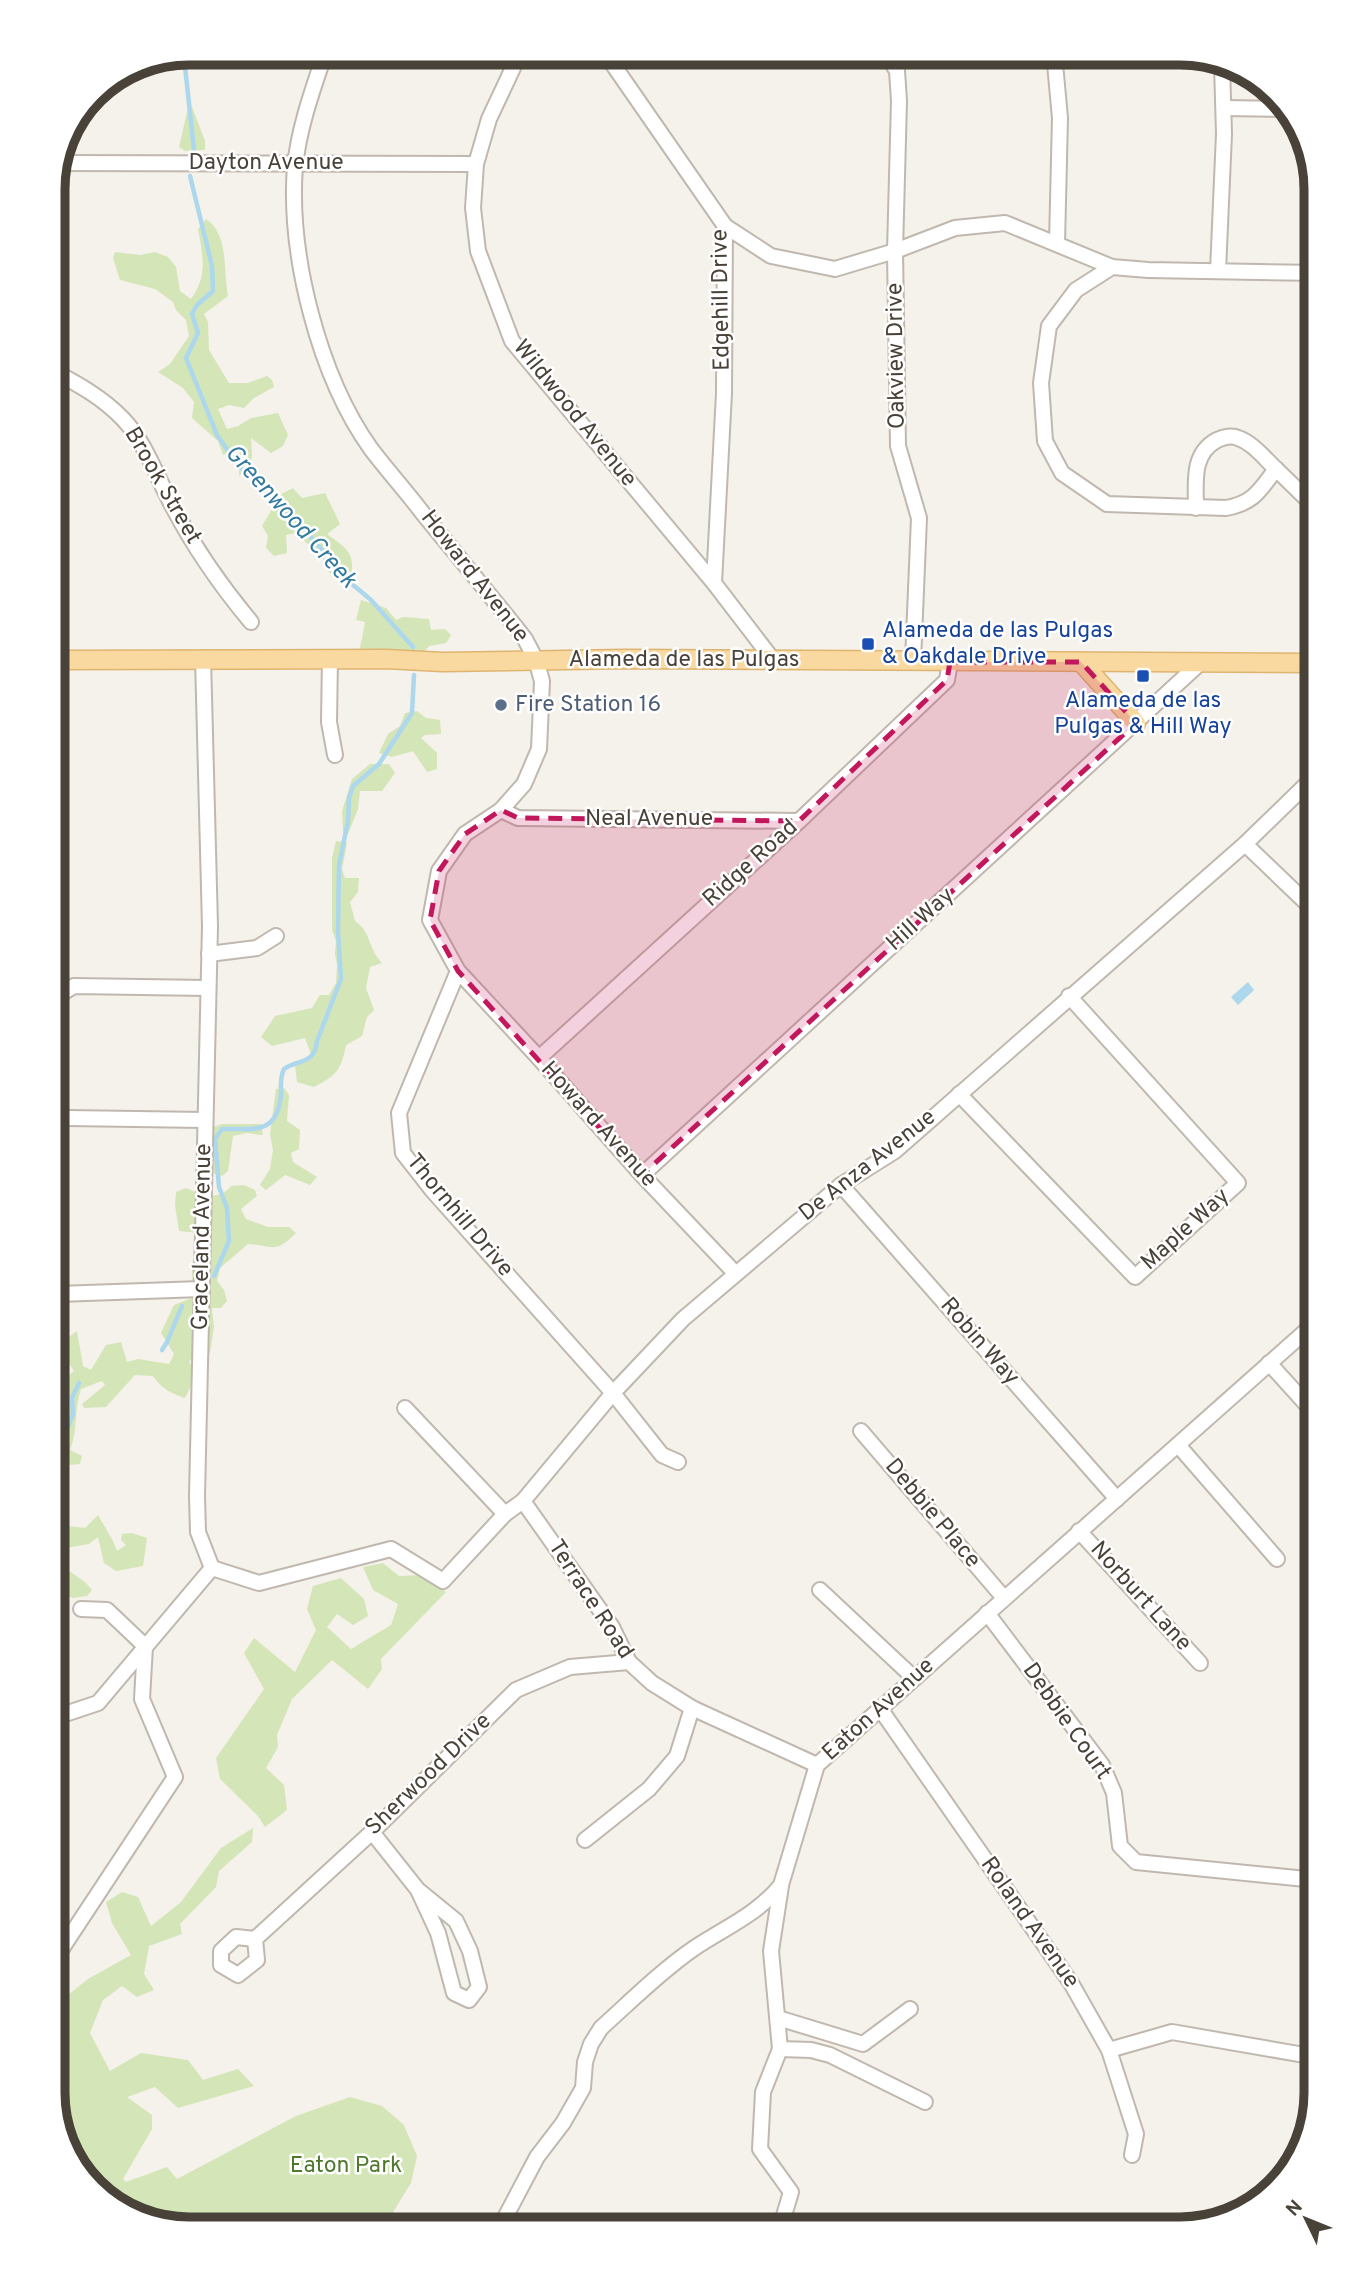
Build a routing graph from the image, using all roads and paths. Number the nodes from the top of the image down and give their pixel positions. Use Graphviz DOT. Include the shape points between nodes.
graph roads {
  1 [pos="321,65"];
  2 [pos="514,65"];
  3 [pos="613,65"];
  4 [pos="893,65"];
  5 [pos="1055,65"];
  6 [pos="1222,72"];
  7 [pos="1224,108"];
  8 [pos="1274,108"];
  9 [pos="68,163"];
  10 [pos="296,163"];
  11 [pos="476,164"];
  12 [pos="725,226"];
  13 [pos="1057,243"];
  14 [pos="895,251"];
  15 [pos="1112,267"];
  16 [pos="1218,271"];
  17 [pos="1304,276"];
  18 [pos="65,378"];
  19 [pos="1276,469"];
  20 [pos="1304,496"];
  21 [pos="1196,508"];
  22 [pos="714,583"];
  23 [pos="251,622"];
  24 [pos="203,658"];
  25 [pos="330,658"];
  26 [pos="65,660"];
  27 [pos="536,660"];
  28 [pos="773,660"];
  29 [pos="913,661"];
  30 [pos="950,662"];
  31 [pos="1082,662"];
  32 [pos="1200,663"];
  33 [pos="1304,663"];
  34 [pos="1136,723"];
  35 [pos="335,755"];
  36 [pos="1304,787"];
  37 [pos="501,810"];
  38 [pos="799,821"];
  39 [pos="1245,844"];
  40 [pos="1304,900"];
  41 [pos="276,936"];
  42 [pos="209,954"];
  43 [pos="458,971"];
  44 [pos="208,988"];
  45 [pos="65,991"];
  46 [pos="1069,996"];
  47 [pos="539,1058"];
  48 [pos="958,1094"];
  49 [pos="67,1118"];
  50 [pos="205,1120"];
  51 [pos="642,1175"];
  52 [pos="841,1185"];
  53 [pos="735,1273"];
  54 [pos="202,1289"];
  55 [pos="65,1294"];
  56 [pos="1304,1333"];
  57 [pos="1269,1363"];
  58 [pos="613,1394"];
  59 [pos="1304,1401"];
  60 [pos="405,1408"];
  61 [pos="861,1430"];
  62 [pos="1178,1445"];
  63 [pos="678,1462"];
  64 [pos="1116,1499"];
  65 [pos="523,1501"];
  66 [pos="505,1514"];
  67 [pos="1079,1531"];
  68 [pos="1277,1559"];
  69 [pos="212,1567"];
  70 [pos="820,1591"];
  71 [pos="1004,1598"];
  72 [pos="80,1609"];
  73 [pos="987,1614"];
  74 [pos="145,1646"];
  75 [pos="629,1662"];
  76 [pos="1200,1663"];
  77 [pos="914,1678"];
  78 [pos="692,1708"];
  79 [pos="881,1710"];
  80 [pos="65,1714"];
  81 [pos="817,1765"];
  82 [pos="372,1832"];
  83 [pos="585,1840"];
  84 [pos="1304,1879"];
  85 [pos="781,1885"];
  86 [pos="418,1890"];
  87 [pos="255,1939"];
  88 [pos="65,1942"];
  89 [pos="909,2009"];
  90 [pos="778,2018"];
  91 [pos="780,2049"];
  92 [pos="1110,2050"];
  93 [pos="1304,2055"];
  94 [pos="925,2102"];
  95 [pos="1132,2155"];
  96 [pos="505,2217"];
  97 [pos="784,2217"];
  1 -- 10 [label="street, Howard Avenue"];
  2 -- 11 [label="street, Wildwood Avenue" via="489,119"];
  3 -- 12 [label="street, Edgehill Drive"];
  4 -- 14 [label="street, Oakview Drive" via="899,101"];
  5 -- 13 [label="street" via="1060,118"];
  6 -- 7 [label="street"];
  7 -- 8 [label="street"];
  7 -- 16 [label="street"];
  9 -- 10 [label="street, Dayton Avenue"];
  10 -- 11 [label="street, Dayton Avenue"];
  10 -- 27 [label="street, Howard Avenue" via="294,210 303,281 326,359 345,402 370,448 526,639"];
  11 -- 22 [label="street, Wildwood Avenue" via="473,208 478,251 512,341"];
  12 -- 14 [label="street" via="771,256 835,269"];
  12 -- 22 [label="street, Edgehill Drive" via="724,393"];
  13 -- 14 [label="street" via="1005,223 955,228"];
  13 -- 15 [label="street"];
  14 -- 29 [label="street, Oakview Drive" via="898,446 919,519"];
  15 -- 16 [label="street"];
  15 -- 21 [label="street" via="1076,290 1049,326 1041,383 1045,441 1062,472 1107,504"];
  16 -- 17 [label="street"];
  18 -- 23 [label="street, Brook Street" via="100,399 124,421 218,583"];
  19 -- 20 [label="street"];
  19 -- 21 [label="street" via="1242,505"];
  19 -- 21 [label="street" via="1248,443 1236,437 1222,438 1201,454"];
  22 -- 28 [label="street, Wildwood Avenue"];
  24 -- 25 [label="main road, Alameda de las Pulgas"];
  24 -- 26 [label="main road, Alameda de las Pulgas"];
  24 -- 42 [label="street, Graceland Avenue"];
  25 -- 27 [label="main road, Alameda de las Pulgas"];
  25 -- 35 [label="street"];
  27 -- 28 [label="main road, Alameda de las Pulgas"];
  27 -- 37 [label="street, Howard Avenue" via="542,681 539,749 524,784"];
  28 -- 29 [label="main road, Alameda de las Pulgas"];
  29 -- 30 [label="main road, Alameda de las Pulgas"];
  30 -- 31 [label="main road, Alameda de las Pulgas"];
  30 -- 38 [label="street, Ridge Road" via="947,680"];
  31 -- 32 [label="main road, Alameda de las Pulgas"];
  31 -- 34 [label="main road"];
  32 -- 33 [label="main road, Alameda de las Pulgas"];
  32 -- 34 [label="street, Hill Way"];
  34 -- 51 [label="street, Hill Way"];
  36 -- 39 [label="street, De Anza Avenue"];
  37 -- 38 [label="street, Neal Avenue" via="518,818"];
  37 -- 43 [label="street, Howard Avenue" via="465,834 439,871 430,920"];
  38 -- 47 [label="street, Ridge Road"];
  39 -- 40 [label="street"];
  39 -- 46 [label="street, De Anza Avenue"];
  41 -- 42 [label="street" via="257,948"];
  42 -- 44 [label="street, Graceland Avenue"];
  43 -- 47 [label="street, Howard Avenue"];
  43 -- 58 [label="street, Thornhill Drive" via="399,1113 403,1153"];
  44 -- 45 [label="street" via="74,986"];
  44 -- 50 [label="street, Graceland Avenue"];
  46 -- 48 [label="street, De Anza Avenue"];
  46 -- 48 [label="street, Maple Way" via="1238,1183 1135,1276"];
  47 -- 51 [label="street, Howard Avenue"];
  48 -- 52 [label="street, De Anza Avenue" via="895,1151"];
  49 -- 50 [label="street"];
  50 -- 54 [label="street, Graceland Avenue"];
  51 -- 53 [label="street, Howard Avenue"];
  52 -- 53 [label="street, De Anza Avenue"];
  52 -- 64 [label="street, Robin Way"];
  53 -- 58 [label="street, De Anza Avenue" via="683,1319"];
  54 -- 55 [label="street"];
  54 -- 69 [label="street, Graceland Avenue" via="198,1532"];
  56 -- 57 [label="street, Eaton Avenue"];
  57 -- 59 [label="street"];
  57 -- 62 [label="street, Eaton Avenue"];
  58 -- 63 [label="street, Thornhill Drive" via="662,1455"];
  58 -- 65 [label="street, De Anza Avenue"];
  60 -- 66 [label="street"];
  61 -- 71 [label="street, Debbie Place"];
  62 -- 64 [label="street, Eaton Avenue"];
  62 -- 68 [label="street"];
  64 -- 67 [label="street, Eaton Avenue"];
  65 -- 66 [label="street, De Anza Avenue"];
  65 -- 75 [label="street, Terrace Road" via="612,1627"];
  66 -- 69 [label="street, De Anza Avenue" via="443,1581 391,1549 259,1583"];
  67 -- 71 [label="street, Eaton Avenue"];
  67 -- 76 [label="street, Norburt Lane"];
  69 -- 74 [label="street"];
  70 -- 77 [label="street"];
  71 -- 73 [label="street, Eaton Avenue"];
  72 -- 74 [label="street" via="107,1610"];
  73 -- 77 [label="street, Eaton Avenue"];
  73 -- 84 [label="street, Debbie Court" via="1102,1765 1114,1793 1120,1846 1136,1862"];
  74 -- 80 [label="street" via="98,1703"];
  74 -- 88 [label="street" via="142,1699 175,1777"];
  75 -- 78 [label="street, Terrace Road"];
  75 -- 82 [label="street, Sherwood Drive" via="570,1667 516,1690"];
  77 -- 79 [label="street, Eaton Avenue"];
  78 -- 81 [label="street, Terrace Road"];
  78 -- 83 [label="street" via="677,1756 649,1789"];
  79 -- 81 [label="street, Eaton Avenue"];
  79 -- 92 [label="street, Roland Avenue" via="1071,1983"];
  81 -- 85 [label="street, Eaton Avenue"];
  82 -- 86 [label="street"];
  82 -- 87 [label="street, Sherwood Drive"];
  85 -- 90 [label="street" via="771,1951"];
  85 -- 96 [label="street, Eaton Avenue" via="768,1901 693,1950 601,2028 585,2063 583,2088 537,2157"];
  86 -- 86 [label="street" via="438,1933 454,1993 469,2000 480,1987 470,1951 456,1921"];
  89 -- 90 [label="street" via="863,2044"];
  90 -- 91 [label="street"];
  91 -- 94 [label="street" via="830,2055"];
  91 -- 97 [label="street" via="763,2092 760,2148 791,2192"];
  92 -- 93 [label="street" via="1172,2032"];
  92 -- 95 [label="street, Roland Avenue" via="1136,2134"];
}
